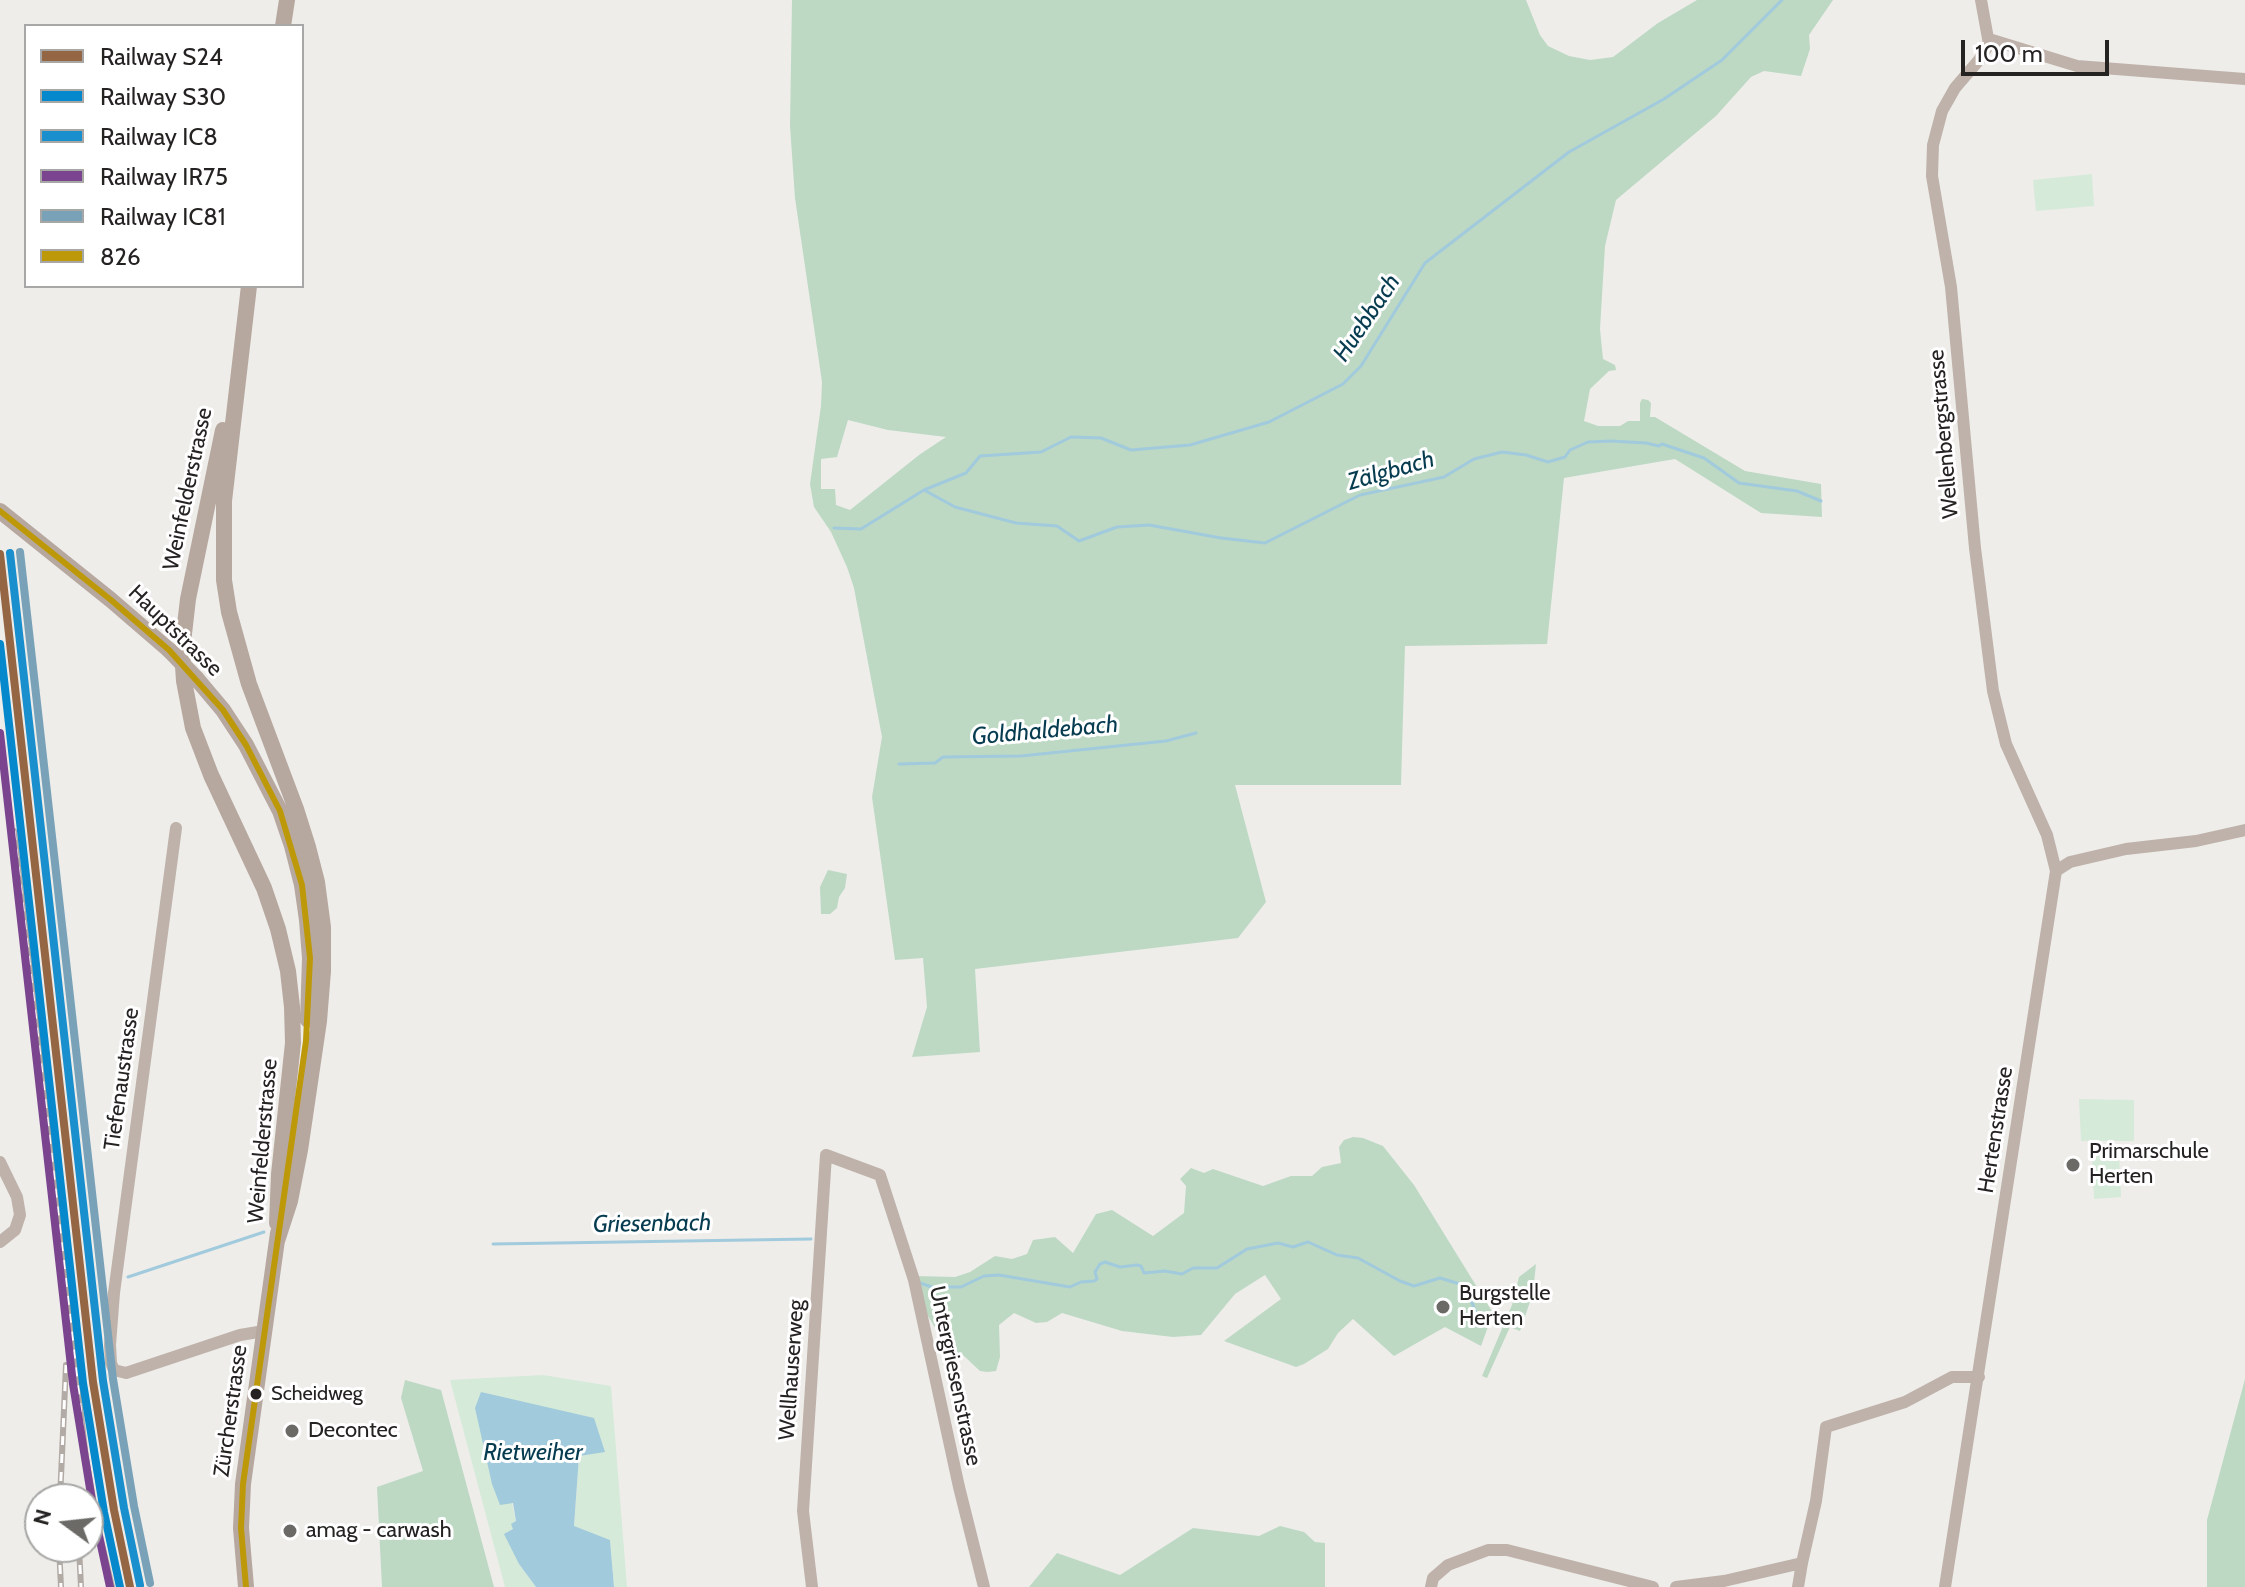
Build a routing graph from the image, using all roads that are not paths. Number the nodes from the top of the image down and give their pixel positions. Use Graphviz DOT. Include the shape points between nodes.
graph roads {
  1 [pos="287,0"];
  2 [pos="1981,0"];
  3 [pos="283,24"];
  4 [pos="1989,39"];
  5 [pos="2245,79"];
  6 [pos="249,288"];
  7 [pos="241,347"];
  8 [pos="0,511"];
  9 [pos="176,828"];
  10 [pos="2245,830"];
  11 [pos="2056,871"];
  12 [pos="826,1155"];
  13 [pos="0,1162"];
  14 [pos="277,1241"];
  15 [pos="0,1242"];
  16 [pos="264,1331"];
  17 [pos="1979,1377"];
  18 [pos="1802,1563"];
  19 [pos="246,1587"];
  20 [pos="812,1587"];
  21 [pos="984,1587"];
  22 [pos="1431,1587"];
  23 [pos="1653,1587"];
  24 [pos="1676,1587"];
  25 [pos="1798,1587"];
  26 [pos="1945,1587"];
  1 -- 3 [label="main road"];
  2 -- 4 [label="street"];
  4 -- 5 [label="street" via="2077,66"];
  4 -- 11 [label="street, Wellenbergstrasse" via="1942,111 1932,176 1951,287 1993,691 2006,744 2047,835"];
  6 -- 7 [label="main road, Weinfelderstrasse"];
  7 -- 14 [label="main road, Weinfelderstrasse" via="224,501 224,580 244,669 308,847 323,927 319,1021 300,1150"];
  7 -- 14 [label="main road, Weinfelderstrasse" via="188,599 182,651 193,728 264,888 288,971 293,1043"];
  8 -- 14 [label="main road, Hauptstrasse, bridge" via="196,678 246,745 280,811 302,885 310,958 306,1041"];
  9 -- 16 [label="street, Tiefenaustrasse" via="116,1277 111,1363 114,1370 126,1373"];
  10 -- 11 [label="street" via="2126,849 2070,862"];
  11 -- 17 [label="street, Hertenstrasse"];
  12 -- 20 [label="street, Wellhauserweg" via="803,1511"];
  12 -- 21 [label="street, Untergriesenstrasse" via="880,1175 914,1280"];
  13 -- 15 [label="street" via="20,1215 11,1234"];
  14 -- 16 [label="main road, Zürcherstrasse"];
  16 -- 19 [label="main road, Zürcherstrasse" via="243,1484"];
  17 -- 18 [label="street" via="1952,1377 1905,1402 1826,1427"];
  17 -- 26 [label="street, Hertenstrasse"];
  18 -- 24 [label="street"];
  18 -- 25 [label="street"];
  22 -- 23 [label="street" via="1448,1565 1488,1550 1507,1550"];
}
